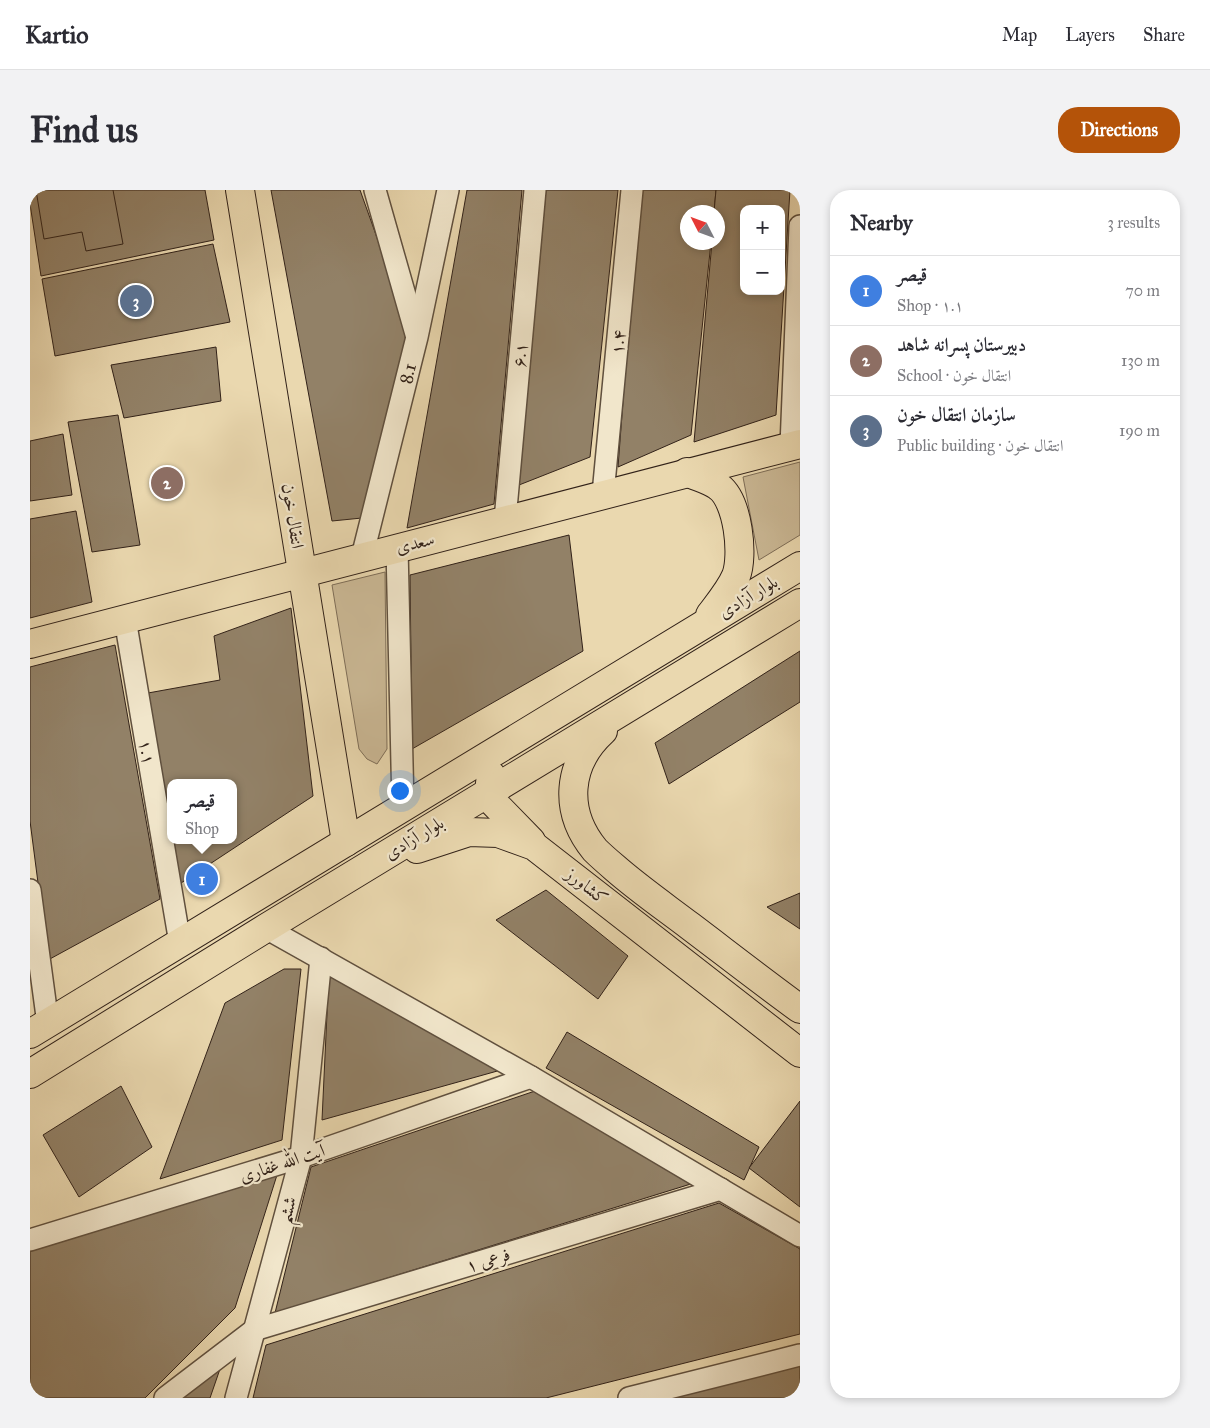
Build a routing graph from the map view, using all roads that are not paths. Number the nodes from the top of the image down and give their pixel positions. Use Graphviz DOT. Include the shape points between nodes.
graph roads {
  1 [pos="240,190"];
  2 [pos="375,190"];
  3 [pos="448,190"];
  4 [pos="535,190"];
  5 [pos="632,190"];
  6 [pos="800,226"];
  7 [pos="417,337"];
  8 [pos="796,445"];
  9 [pos="687,472"];
  10 [pos="603,494"];
  11 [pos="505,520"];
  12 [pos="397,548"];
  13 [pos="362,557"];
  14 [pos="800,566"];
  15 [pos="302,573"];
  16 [pos="800,603"];
  17 [pos="125,619"];
  18 [pos="703,625"];
  19 [pos="30,644"];
  20 [pos="630,706"];
  21 [pos="560,712"];
  22 [pos="489,792"];
  23 [pos="403,807"];
  24 [pos="346,842"];
  25 [pos="534,846"];
  26 [pos="342,882"];
  27 [pos="630,882"];
  28 [pos="30,890"];
  29 [pos="612,906"];
  30 [pos="266,928"];
  31 [pos="180,943"];
  32 [pos="321,958"];
  33 [pos="800,1009"];
  34 [pos="39,1029"];
  35 [pos="800,1053"];
  36 [pos="30,1074"];
  37 [pos="531,1077"];
  38 [pos="301,1158"];
  39 [pos="721,1189"];
  40 [pos="800,1236"];
  41 [pos="30,1240"];
  42 [pos="254,1330"];
  43 [pos="800,1355"];
  44 [pos="165,1398"];
  45 [pos="236,1398"];
  46 [pos="629,1398"];
  1 -- 15 [label="main road, انتقال خون"];
  2 -- 7 [label="street"];
  3 -- 7 [label="street, 8.1"];
  4 -- 11 [label="street, ۶.۱"];
  5 -- 10 [label="street, ۱.۴"];
  6 -- 8 [label="street"];
  7 -- 13 [label="street, 8.1"];
  8 -- 9 [label="main road, سعدی"];
  9 -- 10 [label="main road, سعدی"];
  9 -- 18 [label="main road" via="724,492 737,532 739,558 736,576"];
  10 -- 11 [label="main road, سعدی"];
  11 -- 12 [label="main road, سعدی"];
  12 -- 13 [label="main road, سعدی"];
  12 -- 23 [label="street"];
  13 -- 15 [label="main road, سعدی"];
  14 -- 18 [label="main road, بلوار آزادی"];
  15 -- 17 [label="main road, سعدی"];
  15 -- 24 [label="main road, انتقال خون"];
  16 -- 20 [label="main road, بلوار آزادی"];
  17 -- 19 [label="main road, سعدی"];
  17 -- 31 [label="street, ۱.۱"];
  18 -- 21 [label="main road, بلوار آزادی"];
  20 -- 22 [label="main road, بلوار آزادی"];
  20 -- 27 [label="main road, کشاورز" via="591,742 580,758 574,780 573,807 595,850"];
  21 -- 22 [label="main road" via="552,728 496,764"];
  21 -- 23 [label="main road, بلوار آزادی"];
  22 -- 25 [label="main road" via="493,802"];
  22 -- 26 [label="main road, بلوار آزادی"];
  23 -- 24 [label="main road, بلوار آزادی"];
  24 -- 31 [label="main road, بلوار آزادی"];
  25 -- 26 [label="main road, کشاورز" via="498,833 469,832 423,846"];
  25 -- 29 [label="main road, کشاورز"];
  26 -- 30 [label="main road, بلوار آزادی"];
  27 -- 29 [label="main road"];
  27 -- 33 [label="main road, کشاورز"];
  28 -- 34 [label="street"];
  29 -- 35 [label="main road, کشاورز"];
  30 -- 32 [label="street"];
  30 -- 36 [label="main road, بلوار آزادی"];
  31 -- 34 [label="main road, بلوار آزادی"];
  32 -- 37 [label="street"];
  32 -- 38 [label="street, ششم"];
  37 -- 38 [label="street, آیت الله غفاری"];
  37 -- 39 [label="street"];
  38 -- 41 [label="street, آیت الله غفاری"];
  38 -- 42 [label="street, ششم"];
  39 -- 40 [label="street"];
  39 -- 42 [label="street, فرعی ۱"];
  42 -- 44 [label="street"];
  42 -- 45 [label="street, ششم"];
  43 -- 46 [label="street"];
}
